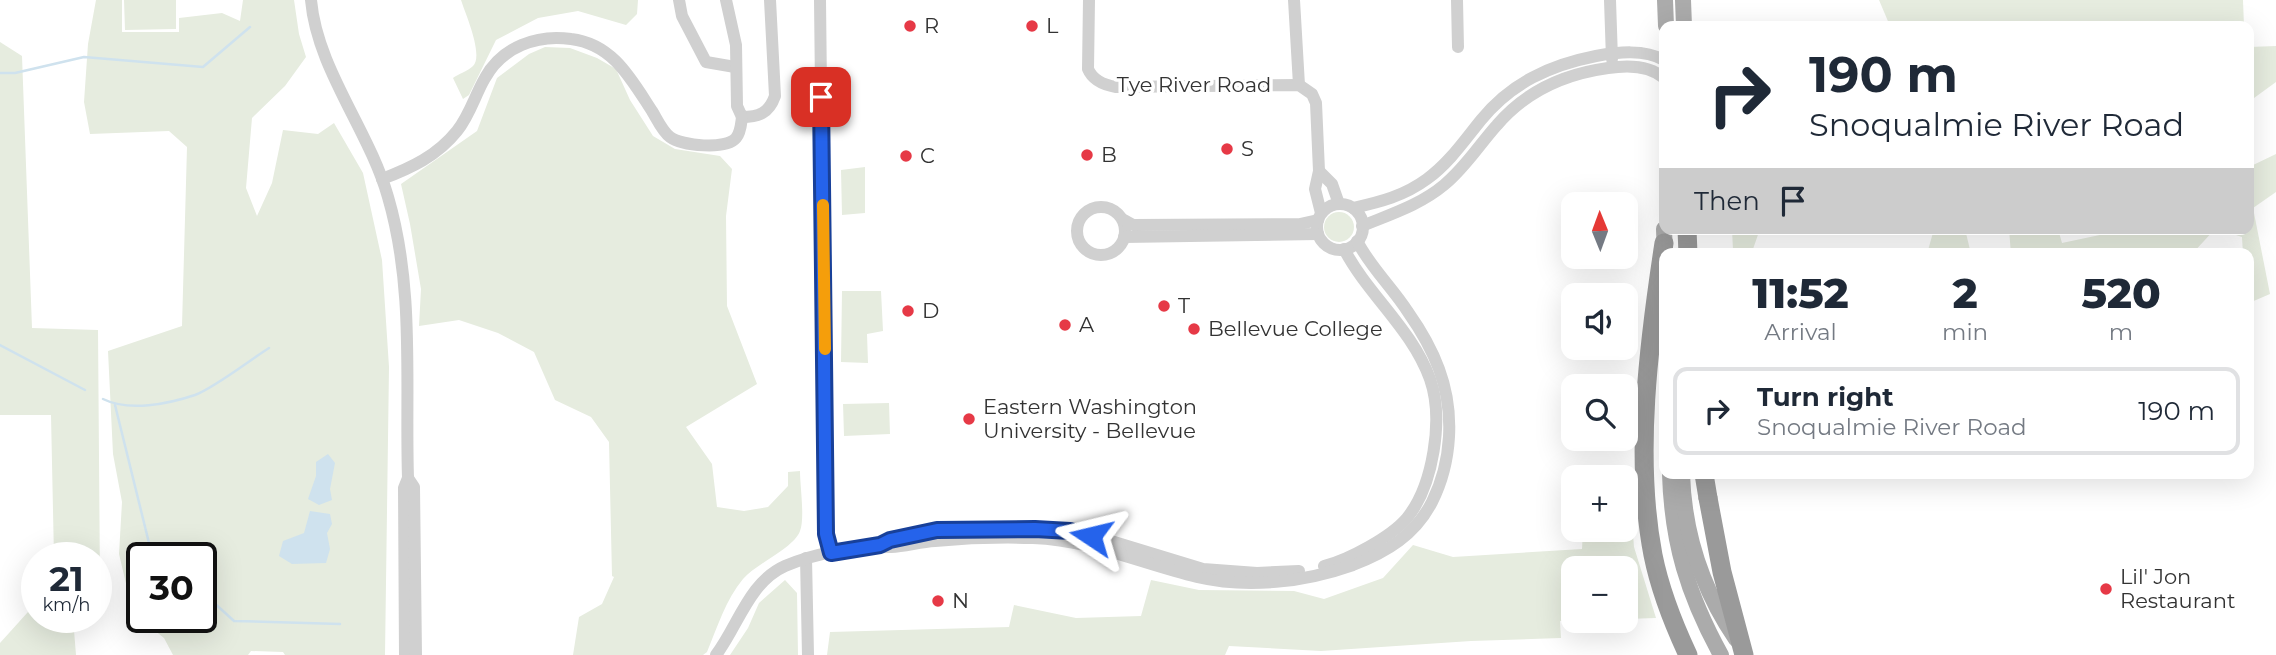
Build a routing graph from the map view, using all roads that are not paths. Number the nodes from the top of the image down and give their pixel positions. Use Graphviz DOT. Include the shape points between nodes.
graph roads {
  1 [pos="311,0"];
  2 [pos="679,0"];
  3 [pos="726,0"];
  4 [pos="770,0"];
  5 [pos="820,0"];
  6 [pos="1088,0"];
  7 [pos="1294,0"];
  8 [pos="1457,0"];
  9 [pos="1609,0"];
  10 [pos="1665,0"];
  11 [pos="1683,0"];
  12 [pos="1666,21"];
  13 [pos="1684,21"];
  14 [pos="1458,47"];
  15 [pos="1612,53"];
  16 [pos="1659,57"];
  17 [pos="735,67"];
  18 [pos="1612,67"];
  19 [pos="1659,74"];
  20 [pos="1299,85"];
  21 [pos="742,117"];
  22 [pos="1319,171"];
  23 [pos="382,180"];
  24 [pos="1339,204"];
  25 [pos="1353,208"];
  26 [pos="1319,217"];
  27 [pos="1124,220"];
  28 [pos="1363,226"];
  29 [pos="1318,234"];
  30 [pos="1124,237"];
  31 [pos="1357,241"];
  32 [pos="1344,249"];
  33 [pos="1659,298"];
  34 [pos="408,478"];
  35 [pos="1670,479"];
  36 [pos="1682,479"];
  37 [pos="1705,479"];
  38 [pos="880,545"];
  39 [pos="831,553"];
  40 [pos="806,558"];
  41 [pos="808,650"];
  42 [pos="405,655"];
  43 [pos="416,655"];
  44 [pos="716,655"];
  45 [pos="1688,655"];
  46 [pos="1720,655"];
  47 [pos="1746,655"];
  1 -- 23 [label="street" via="325,57"];
  2 -- 17 [label="street" via="682,16 706,62"];
  3 -- 17 [label="street" via="736,45"];
  4 -- 21 [label="street" via="775,96 771,107 758,117"];
  5 -- 39 [label="street" via="826,534"];
  6 -- 20 [label="street, Tye River Road" via="1087,62 1096,80 1116,87"];
  7 -- 20 [label="street"];
  8 -- 14 [label="street"];
  9 -- 15 [label="street"];
  10 -- 12 [label="main road"];
  11 -- 13 [label="main road"];
  15 -- 16 [label="street"];
  15 -- 18 [label="street"];
  15 -- 25 [label="street" via="1571,61 1527,80 1498,102 1427,179 1399,196"];
  17 -- 21 [label="street"];
  18 -- 19 [label="street" via="1643,67"];
  18 -- 28 [label="street" via="1570,76 1535,92 1506,116 1446,183 1410,207"];
  20 -- 22 [label="street, Tye River Road" via="1316,103"];
  21 -- 23 [label="street" via="739,134 732,142 689,144 675,140 623,68 604,50 571,39 533,41 513,49 492,66 447,142 421,163"];
  22 -- 24 [label="street" via="1332,184"];
  22 -- 26 [label="street" via="1315,189"];
  23 -- 34 [label="street" via="405,288"];
  24 -- 25 [label="street"];
  24 -- 26 [label="street"];
  25 -- 28 [label="street"];
  26 -- 27 [label="street" via="1300,224 1133,225"];
  26 -- 29 [label="street"];
  27 -- 30 [label="street"];
  27 -- 30 [label="street" via="1115,210 1098,206 1083,214 1077,230 1081,244 1099,255 1119,248"];
  28 -- 31 [label="street"];
  29 -- 30 [label="street"];
  29 -- 32 [label="street" via="1328,247"];
  31 -- 32 [label="street"];
  31 -- 38 [label="street" via="1408,312 1445,389 1447,460 1437,492 1410,532 1388,550 1328,573 1245,582 1201,578 1105,550 1044,539"];
  32 -- 38 [label="street" via="1411,343 1433,393 1434,450 1417,504 1396,529 1328,565 1256,573 1203,569 1058,530 937,530"];
  33 -- 45 [label="highway" via="1652,322 1645,441 1648,515 1668,609"];
  34 -- 42 [label="street" via="404,488"];
  34 -- 43 [label="street" via="414,487"];
  35 -- 46 [label="main road" via="1672,520 1682,567"];
  36 -- 47 [label="main road" via="1695,555 1712,599"];
  37 -- 47 [label="highway, bridge" via="1722,572"];
  38 -- 39 [label="street"];
  39 -- 40 [label="street"];
  40 -- 41 [label="street"];
  40 -- 44 [label="street" via="764,579"];
}
